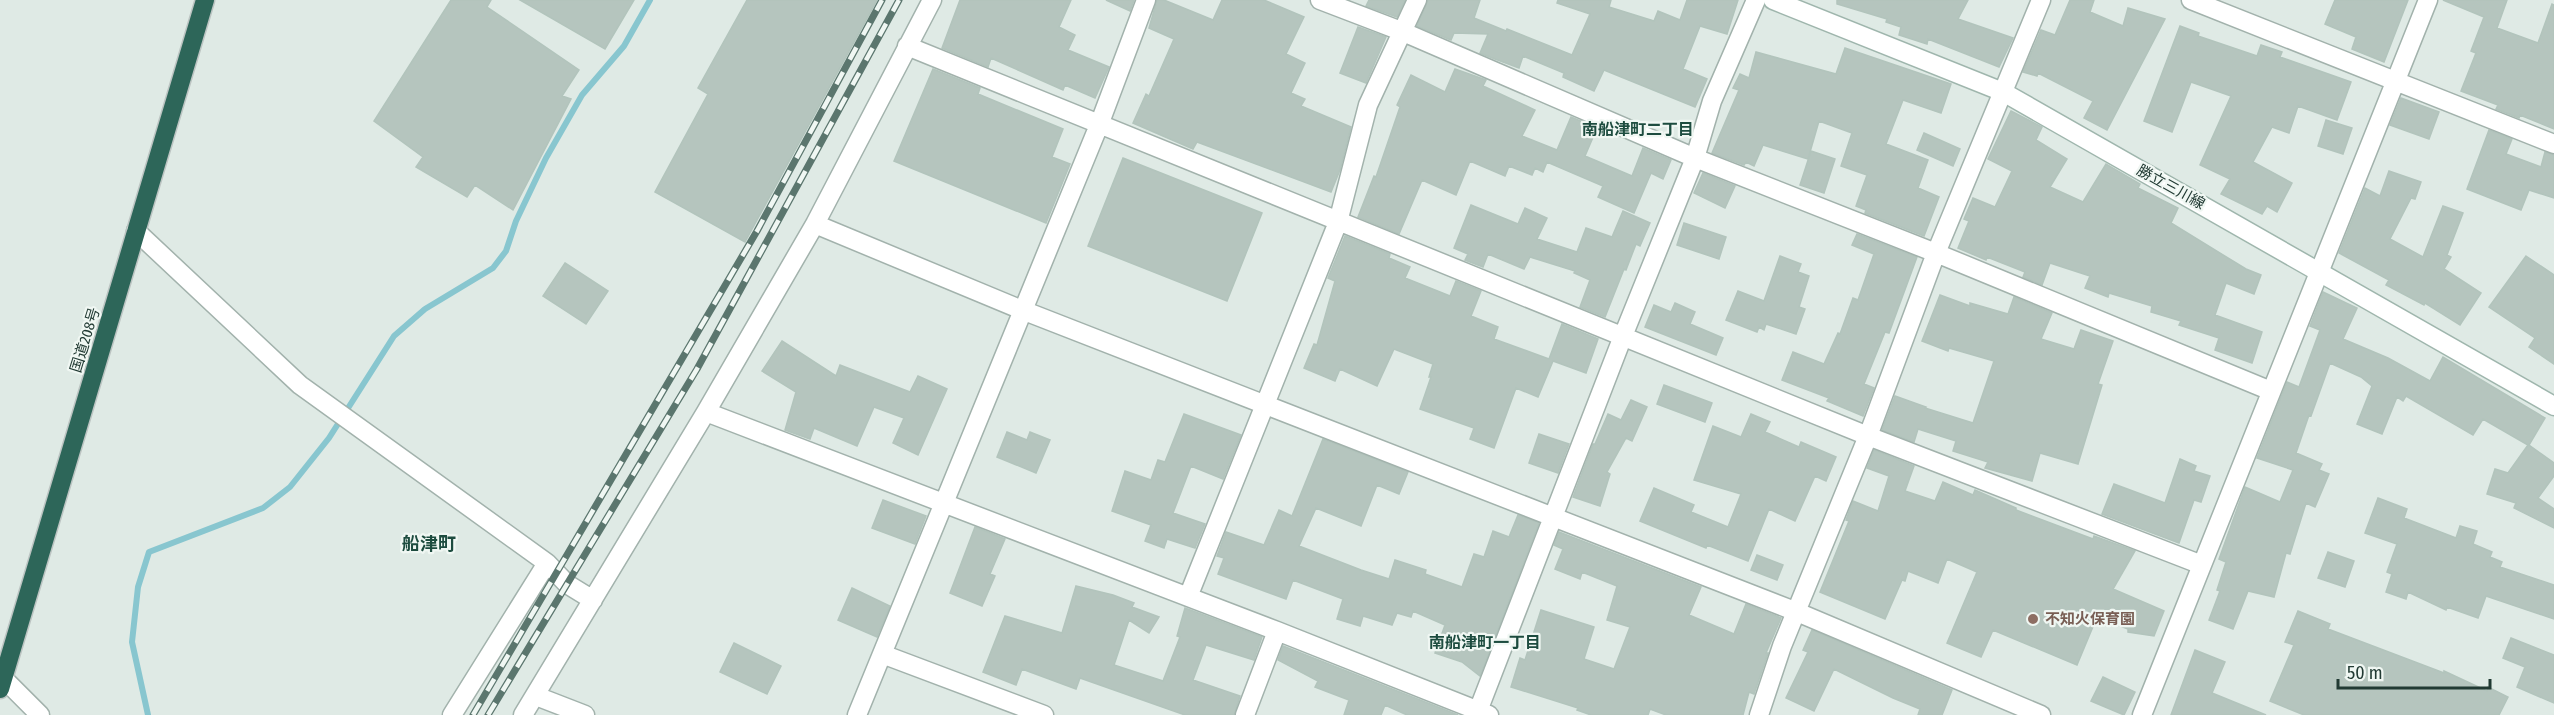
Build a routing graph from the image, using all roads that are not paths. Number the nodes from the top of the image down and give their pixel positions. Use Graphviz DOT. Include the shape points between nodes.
graph roads {
  1 [pos="205,0"];
  2 [pos="932,0"];
  3 [pos="1146,0"];
  4 [pos="1320,0"];
  5 [pos="1417,0"];
  6 [pos="1756,0"];
  7 [pos="1773,0"];
  8 [pos="2041,0"];
  9 [pos="2190,0"];
  10 [pos="2428,0"];
  11 [pos="1401,31"];
  12 [pos="907,46"];
  13 [pos="2396,82"];
  14 [pos="2003,92"];
  15 [pos="1099,125"];
  16 [pos="2554,144"];
  17 [pos="1695,158"];
  18 [pos="1338,222"];
  19 [pos="815,224"];
  20 [pos="136,231"];
  21 [pos="1936,253"];
  22 [pos="2320,270"];
  23 [pos="1022,310"];
  24 [pos="1623,336"];
  25 [pos="2271,391"];
  26 [pos="1264,404"];
  27 [pos="2554,406"];
  28 [pos="706,412"];
  29 [pos="1868,436"];
  30 [pos="944,504"];
  31 [pos="1553,518"];
  32 [pos="547,563"];
  33 [pos="2202,565"];
  34 [pos="1188,597"];
  35 [pos="593,600"];
  36 [pos="1797,612"];
  37 [pos="1277,631"];
  38 [pos="882,654"];
  39 [pos="2,684"];
  40 [pos="536,696"];
  41 [pos="1483,713"];
  42 [pos="40,715"];
  43 [pos="452,715"];
  44 [pos="523,715"];
  45 [pos="585,715"];
  46 [pos="857,715"];
  47 [pos="1044,715"];
  48 [pos="1245,715"];
  49 [pos="1759,715"];
  50 [pos="2041,715"];
  51 [pos="2142,715"];
  1 -- 20 [label="highway, 国道208号"];
  2 -- 12 [label="street"];
  3 -- 15 [label="street"];
  4 -- 11 [label="street"];
  5 -- 11 [label="street"];
  6 -- 17 [label="street" via="1712,101"];
  7 -- 14 [label="street, 勝立三川線"];
  8 -- 14 [label="street"];
  9 -- 13 [label="street"];
  10 -- 13 [label="street"];
  11 -- 17 [label="street"];
  11 -- 18 [label="street" via="1368,105"];
  12 -- 15 [label="street"];
  12 -- 19 [label="street"];
  13 -- 16 [label="street"];
  13 -- 22 [label="street"];
  14 -- 21 [label="street"];
  14 -- 22 [label="street, 勝立三川線"];
  15 -- 18 [label="street"];
  15 -- 23 [label="street"];
  17 -- 21 [label="street"];
  17 -- 24 [label="street"];
  18 -- 24 [label="street"];
  18 -- 26 [label="street"];
  19 -- 23 [label="street"];
  19 -- 28 [label="street"];
  20 -- 32 [label="street" via="300,385"];
  20 -- 39 [label="highway, 国道208号"];
  21 -- 25 [label="street"];
  21 -- 29 [label="street"];
  22 -- 25 [label="street"];
  22 -- 27 [label="street, 勝立三川線"];
  23 -- 26 [label="street"];
  23 -- 30 [label="street"];
  24 -- 29 [label="street"];
  24 -- 31 [label="street"];
  25 -- 33 [label="street"];
  26 -- 31 [label="street"];
  26 -- 34 [label="street"];
  28 -- 30 [label="street"];
  28 -- 35 [label="street"];
  29 -- 33 [label="street"];
  29 -- 36 [label="street"];
  30 -- 34 [label="street"];
  30 -- 38 [label="street"];
  31 -- 36 [label="street"];
  31 -- 41 [label="street"];
  32 -- 35 [label="street" via="567,584"];
  32 -- 43 [label="street"];
  33 -- 51 [label="street"];
  34 -- 37 [label="street"];
  35 -- 40 [label="street"];
  36 -- 49 [label="street"];
  36 -- 50 [label="street"];
  37 -- 41 [label="street"];
  37 -- 48 [label="street"];
  38 -- 46 [label="street"];
  38 -- 47 [label="street"];
  39 -- 42 [label="street"];
  40 -- 44 [label="street"];
  40 -- 45 [label="street"];
}
